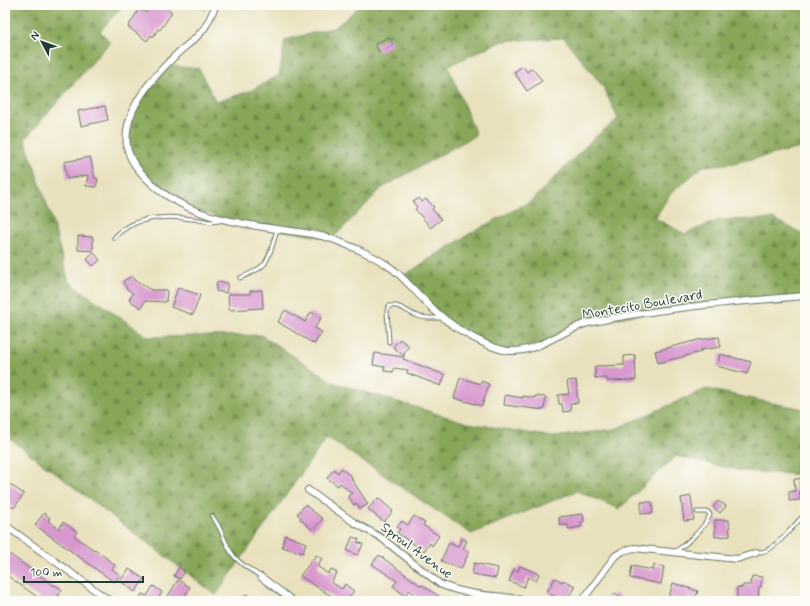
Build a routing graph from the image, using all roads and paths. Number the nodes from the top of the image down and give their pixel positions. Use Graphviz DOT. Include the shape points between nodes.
graph roads {
  1 [pos="197,5"];
  2 [pos="216,5"];
  3 [pos="211,15"];
  4 [pos="223,220"];
  5 [pos="277,229"];
  6 [pos="114,238"];
  7 [pos="240,278"];
  8 [pos="805,296"];
  9 [pos="443,318"];
  10 [pos="389,342"];
  11 [pos="308,490"];
  12 [pos="697,512"];
  13 [pos="805,514"];
  14 [pos="212,516"];
  15 [pos="5,525"];
  16 [pos="675,552"];
  17 [pos="756,553"];
  18 [pos="261,577"];
  19 [pos="110,601"];
  20 [pos="293,601"];
  21 [pos="524,601"];
  22 [pos="582,601"];
  1 -- 3 [label="path"];
  2 -- 3 [label="street, Montecito Boulevard"];
  3 -- 4 [label="street, Montecito Boulevard" via="203,30 166,65 148,87 130,117 127,136 129,153 136,167 157,189 185,206"];
  4 -- 5 [label="street, Montecito Boulevard"];
  4 -- 6 [label="lane" via="215,223 164,217 146,219"];
  5 -- 7 [label="lane" via="265,263"];
  5 -- 9 [label="street, Montecito Boulevard" via="332,239 377,259 402,277"];
  8 -- 9 [label="street, Montecito Boulevard" via="682,307 585,324 540,345 515,352 480,342"];
  9 -- 10 [label="lane" via="417,316 400,307 389,306"];
  11 -- 21 [label="street, Sproul Avenue" via="380,537 440,584 464,592"];
  12 -- 16 [label="lane" via="708,512 710,515 702,527"];
  13 -- 17 [label="lane" via="769,549"];
  14 -- 18 [label="lane" via="233,555"];
  15 -- 19 [label="street"];
  16 -- 17 [label="street" via="737,559"];
  16 -- 22 [label="street" via="634,548 623,550 615,556"];
  18 -- 20 [label="street"];
}
